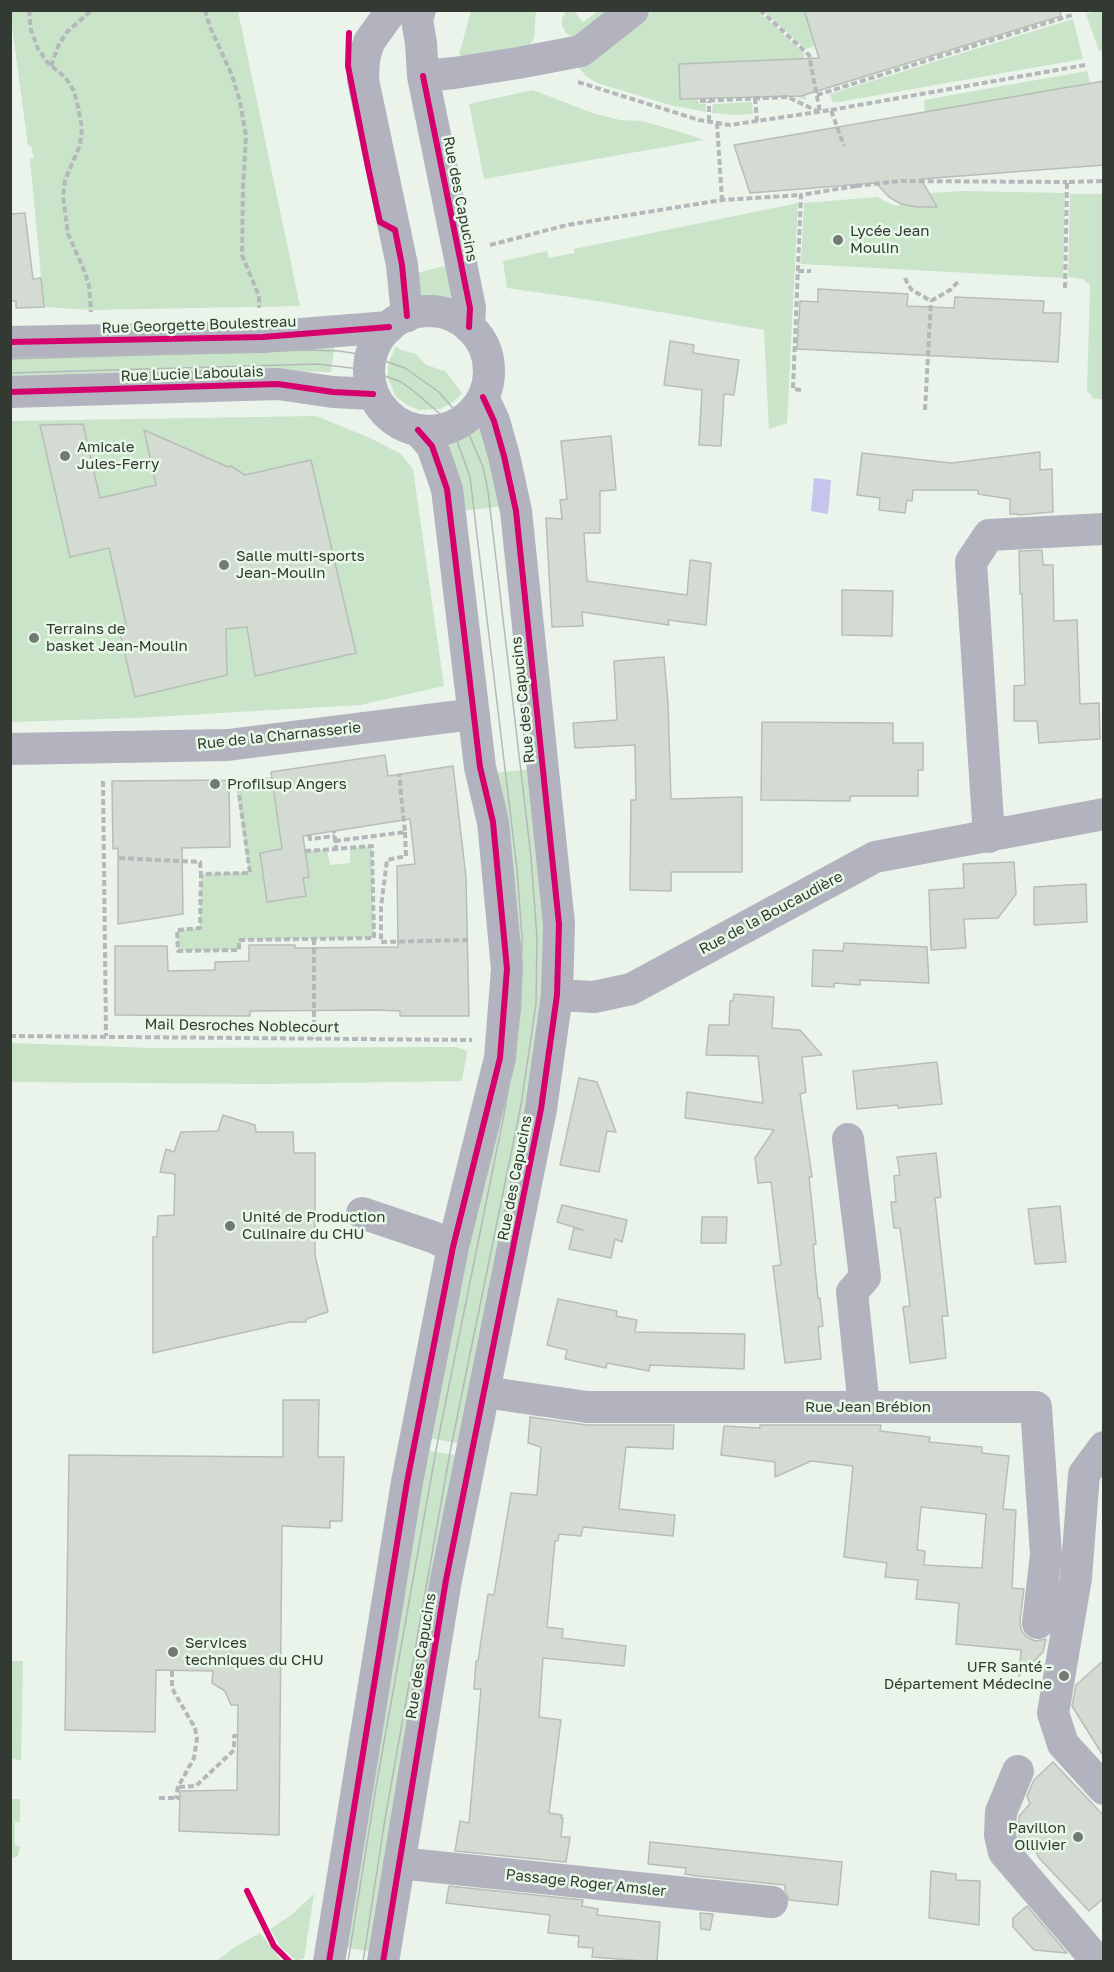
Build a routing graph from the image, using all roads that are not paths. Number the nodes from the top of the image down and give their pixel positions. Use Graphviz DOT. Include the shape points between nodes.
graph roads {
  1 [pos="392,10"];
  2 [pos="420,10"];
  3 [pos="633,10"];
  4 [pos="423,76"];
  5 [pos="398,321"];
  6 [pos="469,327"];
  7 [pos="10,342"];
  8 [pos="10,392"];
  9 [pos="373,394"];
  10 [pos="483,397"];
  11 [pos="418,430"];
  12 [pos="1104,530"];
  13 [pos="474,714"];
  14 [pos="10,749"];
  15 [pos="1104,814"];
  16 [pos="989,837"];
  17 [pos="557,995"];
  18 [pos="848,1139"];
  19 [pos="362,1213"];
  20 [pos="453,1247"];
  21 [pos="484,1392"];
  22 [pos="864,1407"];
  23 [pos="1104,1447"];
  24 [pos="1038,1623"];
  25 [pos="1018,1772"];
  26 [pos="1104,1789"];
  27 [pos="399,1863"];
  28 [pos="772,1902"];
  29 [pos="329,1962"];
  30 [pos="383,1962"];
  31 [pos="1098,1962"];
  1 -- 5 [label="street" via="369,42 363,80 402,265"];
  2 -- 4 [label="street, Rue des Capucins" via="417,20"];
  3 -- 4 [label="street" via="581,51"];
  4 -- 6 [label="street, Rue des Capucins" via="470,308"];
  5 -- 6 [label="street" via="436,311"];
  5 -- 7 [label="street, Rue Georgette Boulestreau" via="263,336"];
  5 -- 9 [label="street" via="378,340 371,356"];
  6 -- 10 [label="street" via="488,359 488,382"];
  8 -- 9 [label="street, Rue Lucie Laboulais" via="278,384"];
  9 -- 11 [label="street" via="391,418"];
  10 -- 11 [label="street" via="469,416 457,424 438,430"];
  10 -- 17 [label="street, Rue des Capucins" via="494,421 516,512 559,924"];
  11 -- 13 [label="street" via="432,446 447,489"];
  12 -- 16 [label="street" via="989,535 970,562"];
  13 -- 14 [label="street, Rue de la Charnasserie" via="228,745"];
  13 -- 20 [label="street" via="480,767 493,822 507,969 487,1040 500,1058"];
  15 -- 16 [label="street, Rue de la Boucaudière"];
  16 -- 17 [label="street, Rue de la Boucaudière" via="875,857 631,989 594,997"];
  17 -- 21 [label="street, Rue des Capucins" via="541,1109"];
  18 -- 22 [label="street" via="865,1277 852,1292"];
  19 -- 20 [label="street"];
  20 -- 29 [label="street" via="407,1482"];
  21 -- 22 [label="street, Rue Jean Brébion" via="587,1407"];
  21 -- 27 [label="street, Rue des Capucins" via="446,1580"];
  22 -- 24 [label="street, Rue Jean Brébion" via="1036,1407 1047,1555"];
  23 -- 26 [label="street" via="1084,1474 1076,1578 1053,1713 1063,1744"];
  25 -- 31 [label="street" via="1001,1812 1004,1852"];
  27 -- 28 [label="street, Passage Roger Amsler"];
  27 -- 30 [label="street, Rue des Capucins"];
}
